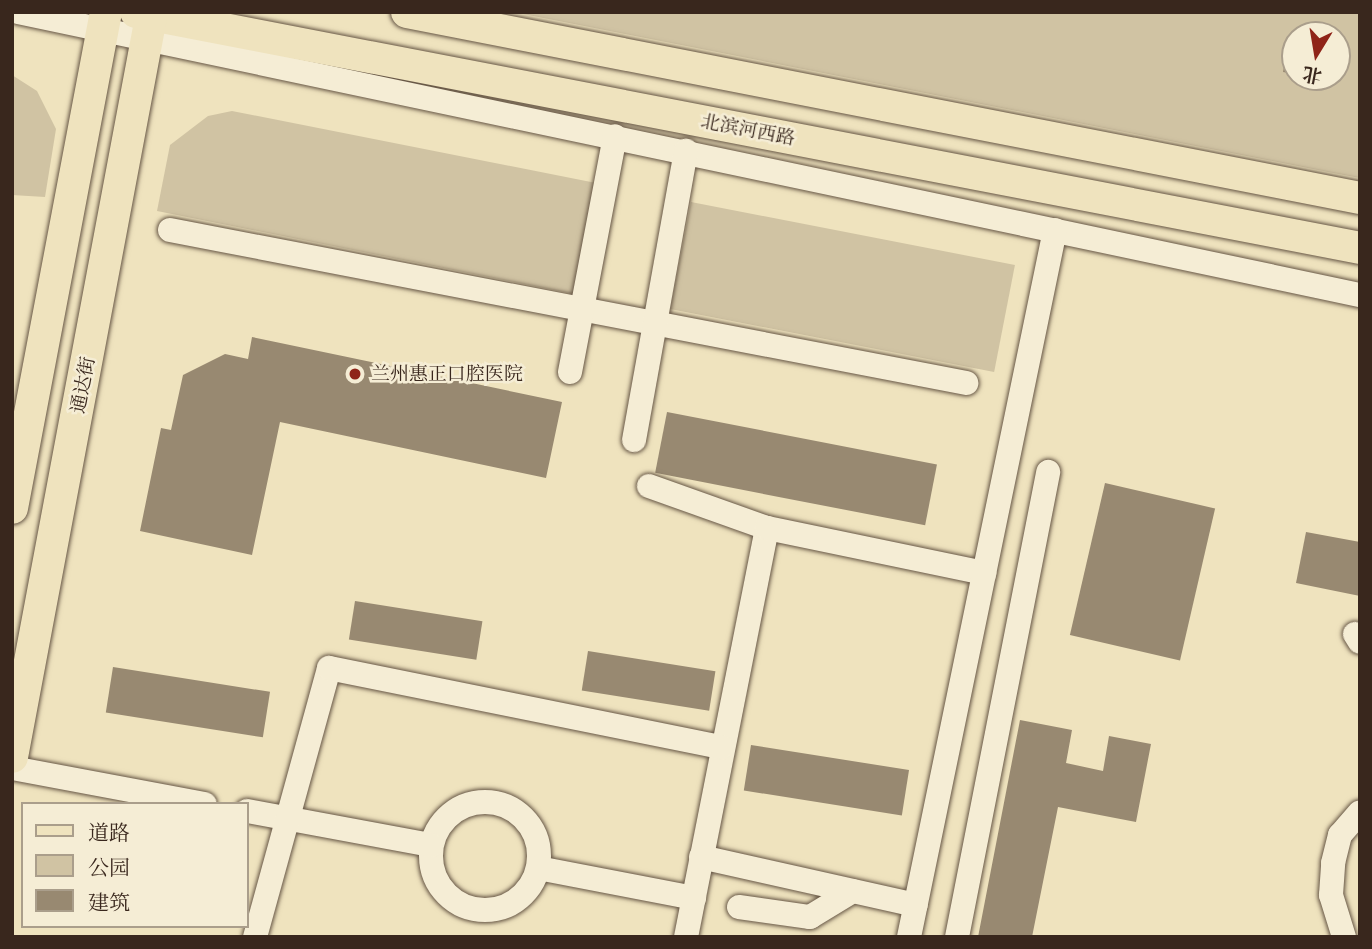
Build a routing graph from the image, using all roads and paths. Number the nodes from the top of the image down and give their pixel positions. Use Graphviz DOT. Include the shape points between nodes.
graph roads {
  1 [pos="18,12"];
  2 [pos="407,12"];
  3 [pos="104,20"];
  4 [pos="147,20"];
  5 [pos="615,136"];
  6 [pos="686,151"];
  7 [pos="1360,198"];
  8 [pos="170,230"];
  9 [pos="1055,230"];
  10 [pos="1360,248"];
  11 [pos="1360,295"];
  12 [pos="582,309"];
  13 [pos="655,323"];
  14 [pos="570,372"];
  15 [pos="966,383"];
  16 [pos="634,440"];
  17 [pos="1048,472"];
  18 [pos="649,486"];
  19 [pos="12,508"];
  20 [pos="767,528"];
  21 [pos="984,573"];
  22 [pos="721,747"];
  23 [pos="12,757"];
  24 [pos="12,768"];
  25 [pos="194,802"];
  26 [pos="248,811"];
  27 [pos="1360,812"];
  28 [pos="288,819"];
  29 [pos="431,845"];
  30 [pos="701,858"];
  31 [pos="538,868"];
  32 [pos="853,891"];
  33 [pos="694,898"];
  34 [pos="916,905"];
  35 [pos="739,907"];
  36 [pos="255,937"];
  37 [pos="686,937"];
  38 [pos="909,937"];
  39 [pos="957,937"];
  40 [pos="1344,937"];
  1 -- 3 [label="street"];
  2 -- 7 [label="main road"];
  3 -- 4 [label="street"];
  3 -- 19 [label="main road"];
  4 -- 5 [label="street"];
  4 -- 10 [label="main road, 北滨河西路"];
  4 -- 23 [label="main road, 通达街"];
  5 -- 6 [label="street"];
  5 -- 12 [label="street"];
  6 -- 9 [label="street"];
  6 -- 13 [label="street"];
  8 -- 12 [label="street"];
  9 -- 11 [label="street"];
  9 -- 21 [label="street"];
  12 -- 13 [label="street"];
  12 -- 14 [label="street"];
  13 -- 15 [label="street"];
  13 -- 16 [label="street"];
  17 -- 39 [label="street"];
  18 -- 20 [label="street"];
  20 -- 21 [label="street"];
  20 -- 22 [label="street"];
  21 -- 34 [label="street"];
  22 -- 28 [label="street" via="329,668"];
  22 -- 30 [label="street"];
  24 -- 25 [label="street"];
  26 -- 28 [label="street"];
  27 -- 40 [label="street" via="1340,835 1333,863 1331,895"];
  28 -- 29 [label="street"];
  28 -- 36 [label="street"];
  29 -- 31 [label="street" via="439,886 473,910 514,902"];
  29 -- 31 [label="street" via="455,811 496,803 530,827"];
  30 -- 32 [label="street"];
  30 -- 33 [label="street"];
  31 -- 33 [label="street"];
  32 -- 34 [label="street"];
  32 -- 35 [label="street" via="810,917"];
  33 -- 37 [label="street"];
  34 -- 38 [label="street"];
}
